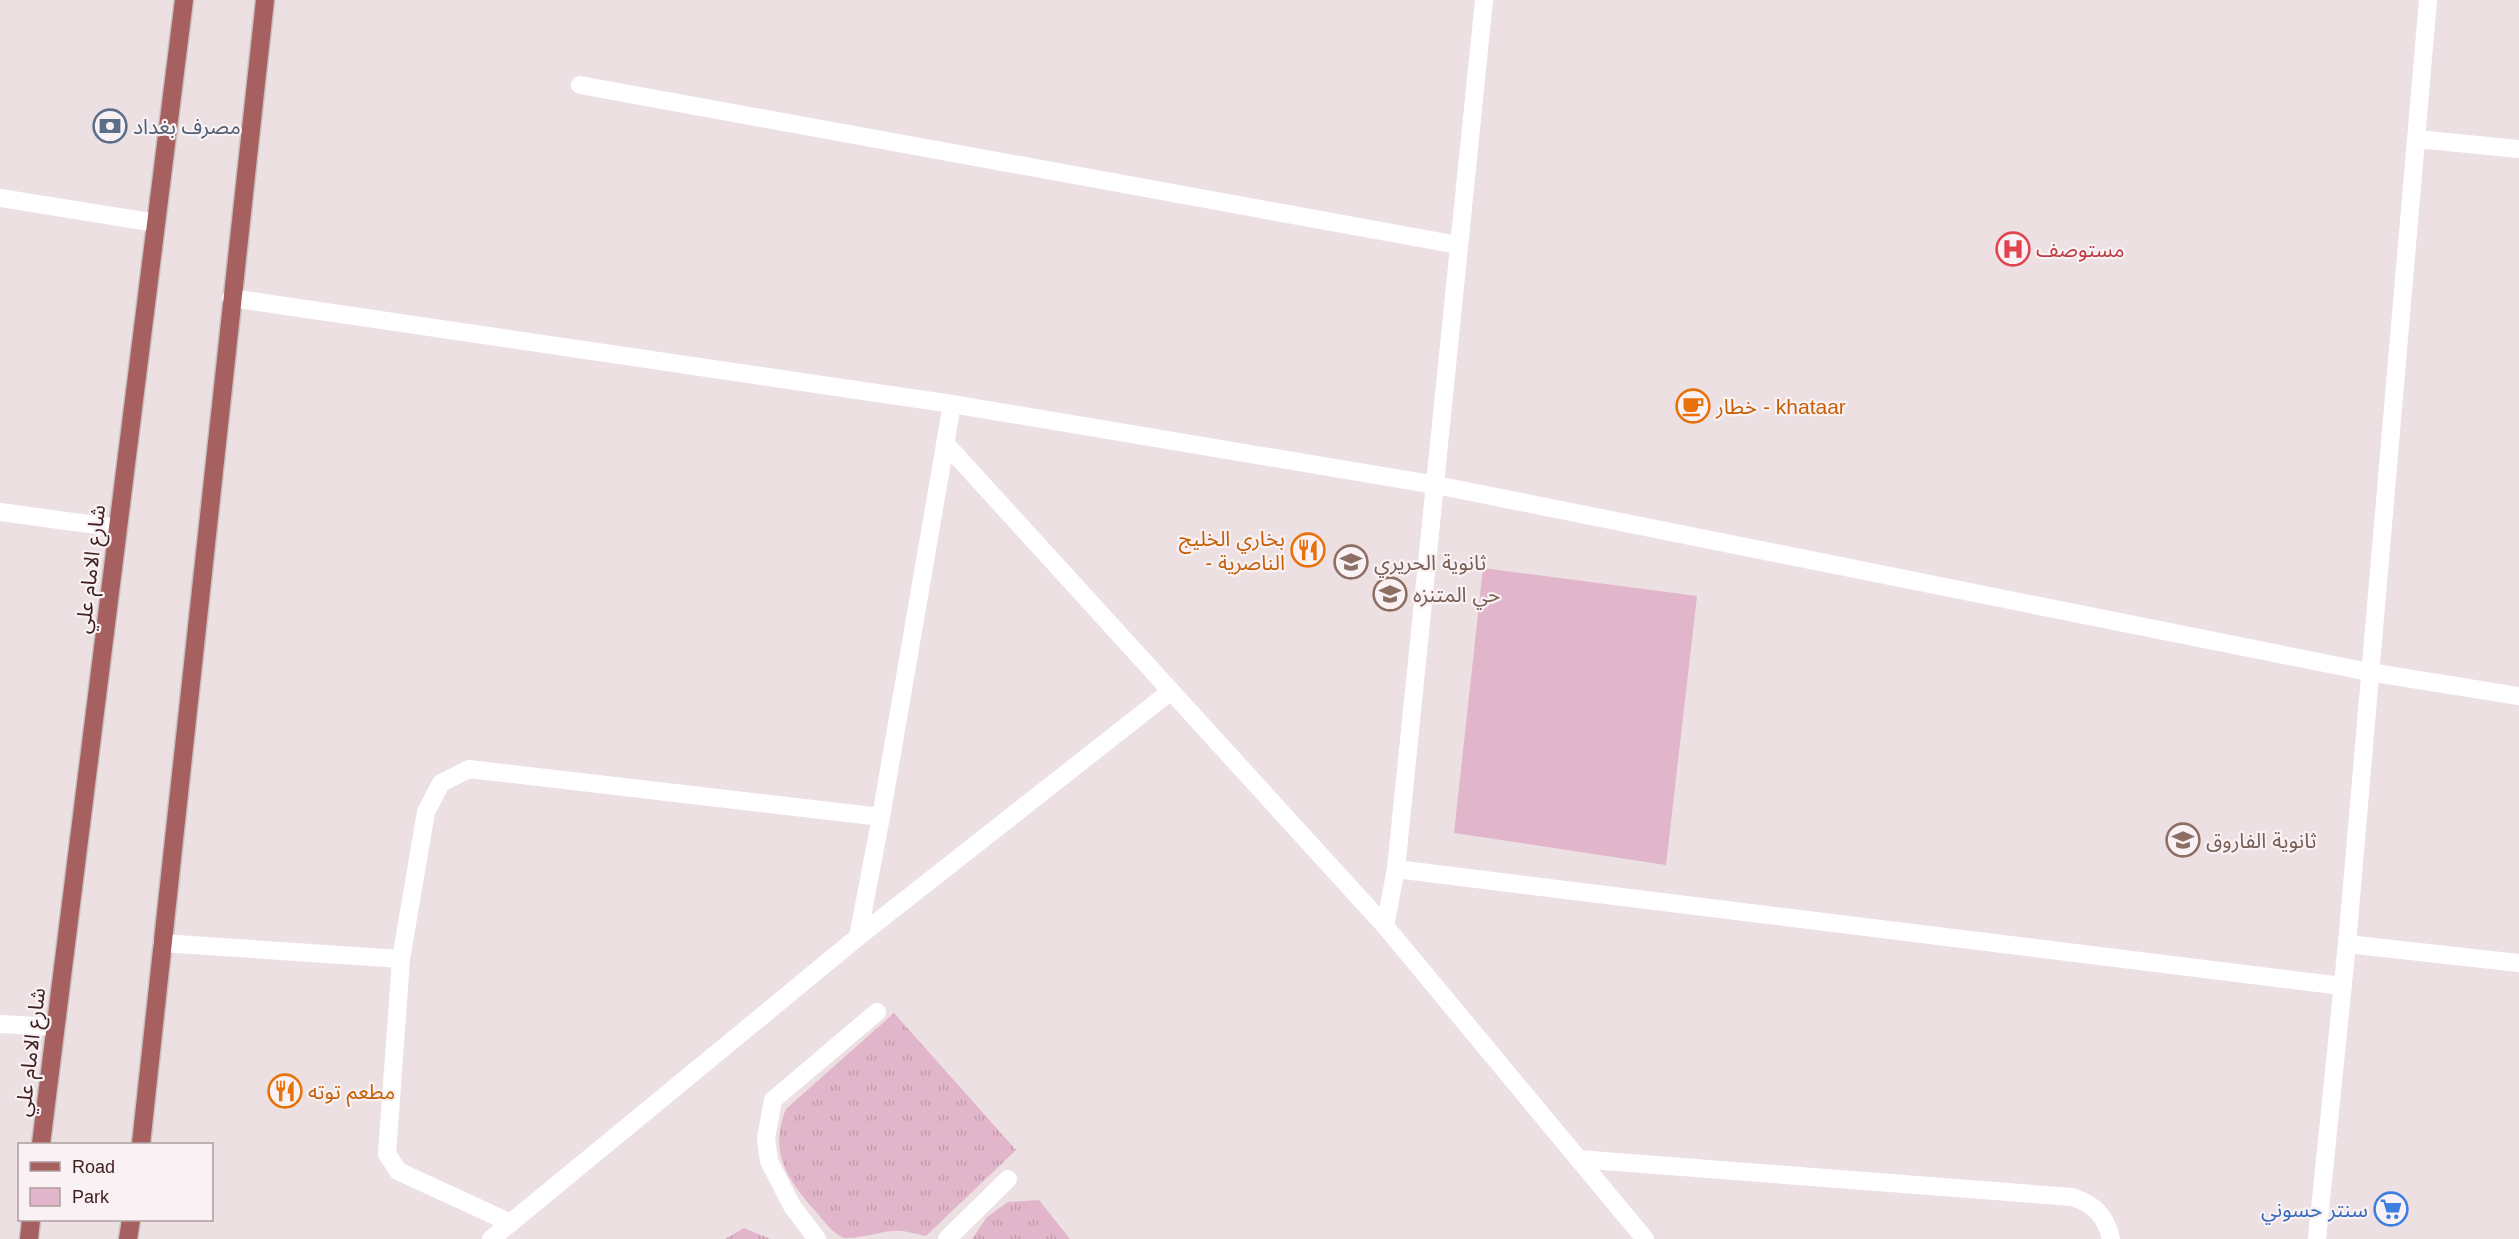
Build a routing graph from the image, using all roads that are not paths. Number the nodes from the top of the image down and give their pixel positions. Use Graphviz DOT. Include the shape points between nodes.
graph roads {
  1 [pos="184,0"];
  2 [pos="265,0"];
  3 [pos="1484,0"];
  4 [pos="2428,0"];
  5 [pos="580,85"];
  6 [pos="2417,140"];
  7 [pos="2519,149"];
  8 [pos="0,198"];
  9 [pos="156,223"];
  10 [pos="1458,245"];
  11 [pos="231,298"];
  12 [pos="952,404"];
  13 [pos="945,442"];
  14 [pos="1436,485"];
  15 [pos="0,512"];
  16 [pos="118,528"];
  17 [pos="2369,672"];
  18 [pos="1171,691"];
  19 [pos="2519,696"];
  20 [pos="881,817"];
  21 [pos="1396,869"];
  22 [pos="1385,926"];
  23 [pos="858,937"];
  24 [pos="162,943"];
  25 [pos="2347,944"];
  26 [pos="401,959"];
  27 [pos="2519,963"];
  28 [pos="2342,986"];
  29 [pos="877,1012"];
  30 [pos="0,1024"];
  31 [pos="55,1027"];
  32 [pos="41,1143"];
  33 [pos="141,1143"];
  34 [pos="1578,1159"];
  35 [pos="1008,1179"];
  36 [pos="31,1221"];
  37 [pos="131,1221"];
  38 [pos="139,1221"];
  39 [pos="511,1223"];
  40 [pos="29,1239"];
  41 [pos="128,1239"];
  42 [pos="139,1239"];
  43 [pos="491,1239"];
  44 [pos="817,1239"];
  45 [pos="947,1239"];
  46 [pos="1645,1239"];
  47 [pos="2111,1239"];
  48 [pos="2317,1239"];
  1 -- 9 [label="main road, شارع الامام علي"];
  2 -- 11 [label="main road"];
  3 -- 10 [label="street"];
  4 -- 6 [label="street"];
  5 -- 10 [label="street"];
  6 -- 7 [label="street"];
  6 -- 17 [label="street"];
  8 -- 9 [label="street"];
  9 -- 16 [label="main road, شارع الامام علي"];
  10 -- 14 [label="street"];
  11 -- 12 [label="street"];
  11 -- 24 [label="main road"];
  12 -- 13 [label="street"];
  12 -- 14 [label="street"];
  13 -- 18 [label="street"];
  13 -- 20 [label="street"];
  14 -- 17 [label="street"];
  14 -- 21 [label="street"];
  15 -- 16 [label="street"];
  16 -- 31 [label="main road, شارع الامام علي"];
  17 -- 19 [label="street"];
  17 -- 25 [label="street"];
  18 -- 22 [label="street"];
  18 -- 23 [label="street"];
  20 -- 23 [label="street"];
  20 -- 26 [label="street" via="469,770 441,783 426,812"];
  21 -- 22 [label="street"];
  21 -- 28 [label="street"];
  22 -- 34 [label="street"];
  23 -- 39 [label="street"];
  24 -- 26 [label="street"];
  24 -- 33 [label="main road"];
  25 -- 27 [label="street"];
  25 -- 28 [label="street"];
  26 -- 39 [label="street" via="387,1154 398,1171"];
  28 -- 48 [label="street"];
  29 -- 44 [label="street" via="774,1100 766,1138 769,1161 792,1206"];
  30 -- 31 [label="street"];
  31 -- 32 [label="main road, شارع الامام علي"];
  34 -- 46 [label="street"];
  34 -- 47 [label="street" via="2072,1197 2098,1211"];
  35 -- 45 [label="street"];
  36 -- 40 [label="main road"];
  37 -- 41 [label="main road"];
  38 -- 42 [label="main road"];
  39 -- 43 [label="street"];
}
